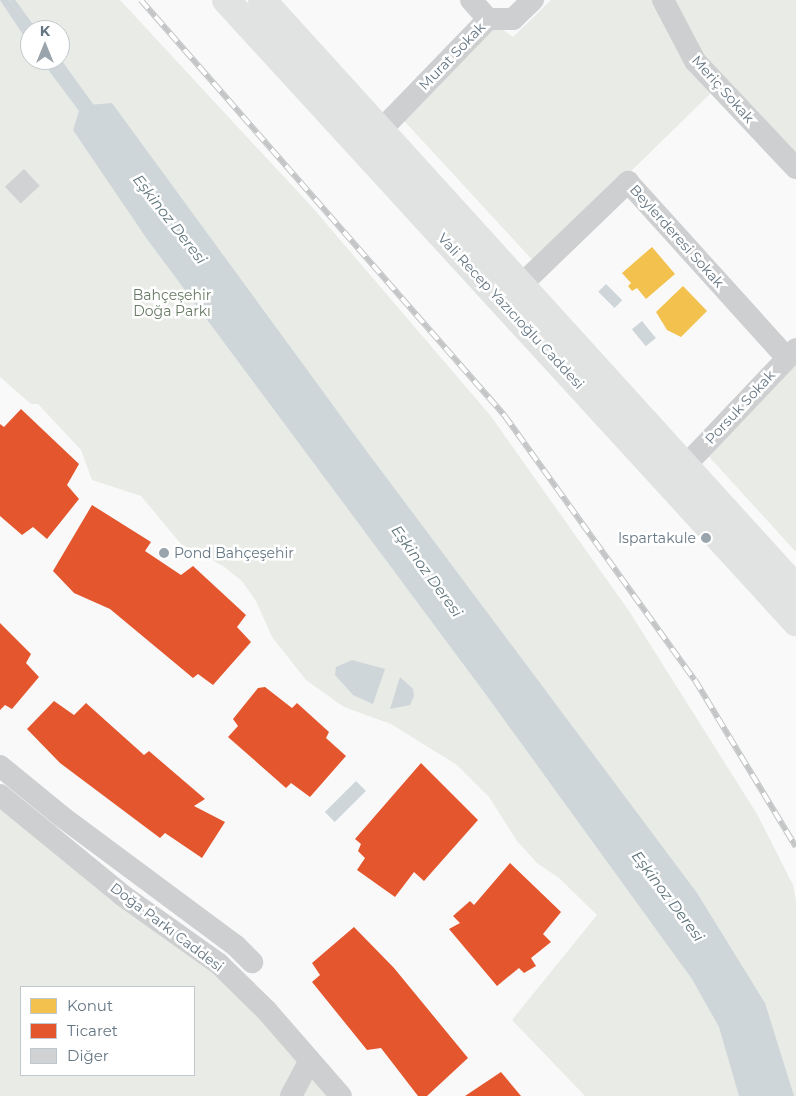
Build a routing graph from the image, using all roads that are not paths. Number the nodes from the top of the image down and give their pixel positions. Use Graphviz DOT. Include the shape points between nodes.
graph roads {
  1 [pos="226,0"];
  2 [pos="262,0"];
  3 [pos="471,0"];
  4 [pos="533,0"];
  5 [pos="663,0"];
  6 [pos="488,19"];
  7 [pos="380,131"];
  8 [pos="796,168"];
  9 [pos="521,286"];
  10 [pos="791,353"];
  11 [pos="685,466"];
  12 [pos="794,582"];
  13 [pos="796,622"];
  14 [pos="0,766"];
  15 [pos="0,795"];
  16 [pos="252,962"];
  17 [pos="310,1060"];
  18 [pos="291,1096"];
  19 [pos="341,1096"];
  1 -- 13 [label="main road, Vali Recep Yazıcıoğlu Caddesi"];
  2 -- 7 [label="main road, Vali Recep Yazıcıoğlu Caddesi"];
  3 -- 6 [label="street"];
  4 -- 6 [label="street, Murat Sokak" via="513,19"];
  5 -- 8 [label="street, Meriç Sokak" via="695,61"];
  6 -- 7 [label="street, Murat Sokak"];
  7 -- 9 [label="main road, Vali Recep Yazıcıoğlu Caddesi"];
  9 -- 10 [label="street, Beylerderesi Sokak" via="628,182"];
  9 -- 11 [label="main road, Vali Recep Yazıcıoğlu Caddesi"];
  10 -- 11 [label="street, Porsuk Sokak"];
  11 -- 12 [label="main road, Vali Recep Yazıcıoğlu Caddesi"];
  14 -- 16 [label="street" via="60,816 236,946"];
  15 -- 17 [label="street, Doğa Parkı Caddesi" via="122,895 219,964"];
  17 -- 18 [label="street"];
  17 -- 19 [label="street, Doğa Parkı Caddesi"];
}
